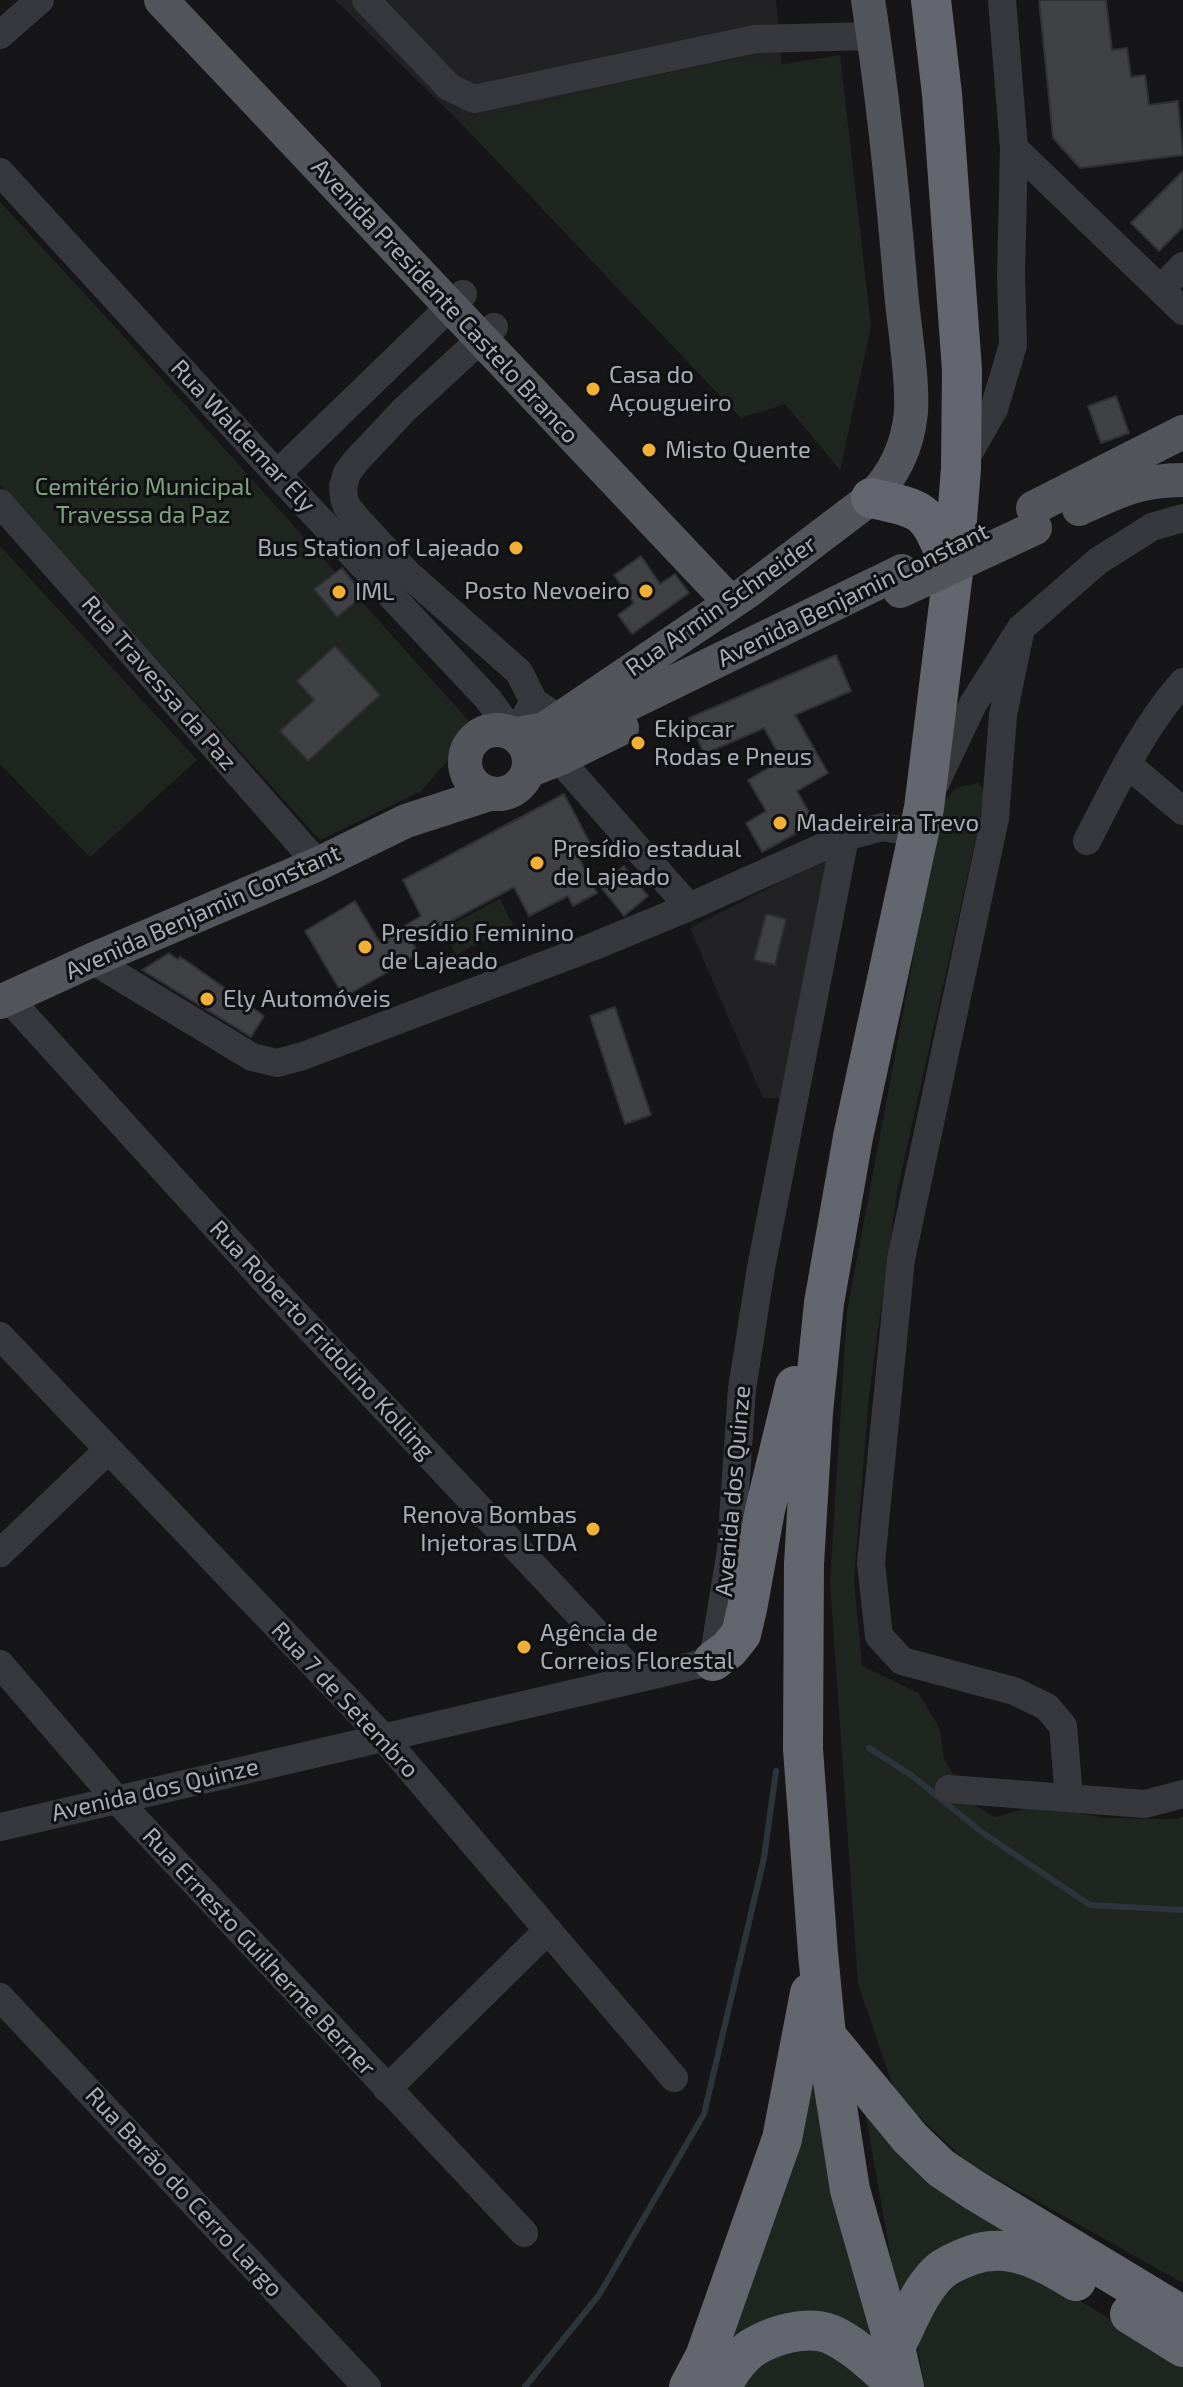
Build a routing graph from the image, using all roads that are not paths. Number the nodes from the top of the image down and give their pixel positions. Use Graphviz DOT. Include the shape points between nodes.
graph roads {
  1 [pos="40,0"];
  2 [pos="161,0"];
  3 [pos="186,0"];
  4 [pos="366,0"];
  5 [pos="868,0"];
  6 [pos="931,0"];
  7 [pos="1002,0"];
  8 [pos="0,35"];
  9 [pos="874,36"];
  10 [pos="305,140"];
  11 [pos="1014,148"];
  12 [pos="0,172"];
  13 [pos="1183,266"];
  14 [pos="1161,289"];
  15 [pos="456,301"];
  16 [pos="1183,311"];
  17 [pos="487,333"];
  18 [pos="1183,432"];
  19 [pos="961,468"];
  20 [pos="277,474"];
  21 [pos="1183,480"];
  22 [pos="871,498"];
  23 [pos="0,503"];
  24 [pos="1181,517"];
  25 [pos="1034,518"];
  26 [pos="953,572"];
  27 [pos="901,581"];
  28 [pos="739,597"];
  29 [pos="1021,628"];
  30 [pos="1183,682"];
  31 [pos="541,719"];
  32 [pos="559,759"];
  33 [pos="464,761"];
  34 [pos="1127,764"];
  35 [pos="528,771"];
  36 [pos="489,794"];
  37 [pos="1183,811"];
  38 [pos="406,821"];
  39 [pos="921,821"];
  40 [pos="845,837"];
  41 [pos="1087,841"];
  42 [pos="318,864"];
  43 [pos="689,907"];
  44 [pos="92,960"];
  45 [pos="4,1000"];
  46 [pos="824,1303"];
  47 [pos="0,1336"];
  48 [pos="108,1450"];
  49 [pos="0,1553"];
  50 [pos="713,1661"];
  51 [pos="0,1664"];
  52 [pos="639,1678"];
  53 [pos="382,1736"];
  54 [pos="949,1789"];
  55 [pos="1183,1794"];
  56 [pos="1069,1797"];
  57 [pos="117,1800"];
  58 [pos="0,1827"];
  59 [pos="548,1930"];
  60 [pos="818,1953"];
  61 [pos="0,1997"];
  62 [pos="826,2036"];
  63 [pos="674,2078"];
  64 [pos="387,2089"];
  65 [pos="524,2233"];
  66 [pos="1183,2316"];
  67 [pos="895,2347"];
  68 [pos="1183,2347"];
  69 [pos="367,2387"];
  70 [pos="689,2387"];
  71 [pos="721,2387"];
  72 [pos="902,2387"];
  1 -- 8 [label="street"];
  2 -- 10 [label="main road, Avenida Presidente Castelo Branco"];
  3 -- 10 [label="main road, Avenida Presidente Castelo Branco"];
  4 -- 9 [label="street" via="449,87 474,99 755,39"];
  5 -- 9 [label="main road, Rua Armin Schneider"];
  6 -- 19 [label="highway" via="962,370"];
  7 -- 11 [label="street"];
  9 -- 22 [label="main road, Rua Armin Schneider" via="911,412 901,457"];
  10 -- 15 [label="main road, Avenida Presidente Castelo Branco"];
  11 -- 14 [label="street"];
  11 -- 19 [label="street" via="1013,345 994,409"];
  12 -- 20 [label="street, Rua Waldemar Ely"];
  13 -- 14 [label="street"];
  14 -- 16 [label="street"];
  15 -- 17 [label="main road, Avenida Presidente Castelo Branco"];
  15 -- 20 [label="street"];
  17 -- 28 [label="main road, Avenida Presidente Castelo Branco"];
  17 -- 31 [label="street" via="356,461 347,473 344,498 408,574 519,672"];
  18 -- 25 [label="main road, Avenida Benjamin Constant"];
  19 -- 26 [label="highway"];
  20 -- 31 [label="street, Rua Waldemar Ely" via="488,699"];
  21 -- 25 [label="main road, Avenida Benjamin Constant" via="1133,485"];
  22 -- 26 [label="highway" via="911,506 925,515"];
  22 -- 28 [label="main road, Rua Armin Schneider"];
  23 -- 42 [label="street, Rua Travessa da Paz"];
  24 -- 29 [label="street" via="1152,527 1098,561"];
  25 -- 27 [label="main road, Avenida Benjamin Constant, bridge"];
  26 -- 39 [label="highway"];
  27 -- 31 [label="main road, Avenida Benjamin Constant" via="606,715 578,725"];
  27 -- 32 [label="main road, Avenida Benjamin Constant"];
  28 -- 31 [label="main road, Rua Armin Schneider"];
  29 -- 39 [label="street" via="973,704"];
  29 -- 56 [label="street" via="1003,715 995,818 901,1259 871,1563 879,1636 902,1661 1014,1691 1047,1707 1063,1726"];
  30 -- 34 [label="street"];
  31 -- 33 [label="main road, Avenida Benjamin Constant" via="476,737"];
  31 -- 35 [label="main road" via="521,740"];
  32 -- 35 [label="main road, Avenida Benjamin Constant"];
  32 -- 43 [label="street"];
  33 -- 36 [label="main road" via="474,785"];
  33 -- 38 [label="main road, Avenida Benjamin Constant"];
  34 -- 37 [label="street"];
  34 -- 41 [label="street"];
  35 -- 36 [label="main road, Avenida Benjamin Constant" via="513,790"];
  36 -- 38 [label="main road, Avenida Benjamin Constant"];
  38 -- 42 [label="main road, Avenida Benjamin Constant"];
  39 -- 40 [label="street"];
  39 -- 46 [label="highway" via="853,1137"];
  40 -- 43 [label="street"];
  40 -- 50 [label="street, Avenida dos Quinze" via="744,1374 731,1550"];
  42 -- 44 [label="main road, Avenida Benjamin Constant"];
  43 -- 44 [label="street" via="277,1063 252,1057"];
  44 -- 45 [label="main road, Avenida Benjamin Constant"];
  45 -- 52 [label="street, Rua Roberto Fridolino Kolling"];
  46 -- 50 [label="highway" via="802,1358 741,1634"];
  46 -- 60 [label="highway" via="804,1564 803,1749"];
  47 -- 48 [label="street, Rua 7 de Setembro"];
  48 -- 49 [label="street"];
  48 -- 53 [label="street, Rua 7 de Setembro"];
  50 -- 52 [label="street, Avenida dos Quinze"];
  51 -- 57 [label="street, Rua Ernesto Guilherme Berner"];
  52 -- 53 [label="street, Avenida dos Quinze"];
  53 -- 57 [label="street, Avenida dos Quinze"];
  53 -- 59 [label="street, Rua 7 de Setembro"];
  54 -- 56 [label="street"];
  55 -- 56 [label="street" via="1145,1804"];
  57 -- 58 [label="street, Avenida dos Quinze"];
  57 -- 64 [label="street, Rua Ernesto Guilherme Berner"];
  59 -- 63 [label="street, Rua 7 de Setembro"];
  59 -- 64 [label="street"];
  60 -- 62 [label="highway"];
  60 -- 70 [label="highway" via="782,2139 705,2357"];
  61 -- 69 [label="street, Rua Barão do Cerro Largo"];
  62 -- 66 [label="highway" via="941,2168"];
  62 -- 67 [label="highway" via="850,2190"];
  64 -- 65 [label="street, Rua Ernesto Guilherme Berner"];
  67 -- 68 [label="highway" via="939,2272 987,2250 1015,2251 1045,2262"];
  67 -- 72 [label="highway"];
  71 -- 72 [label="highway" via="751,2349 798,2331 828,2333"];
}
